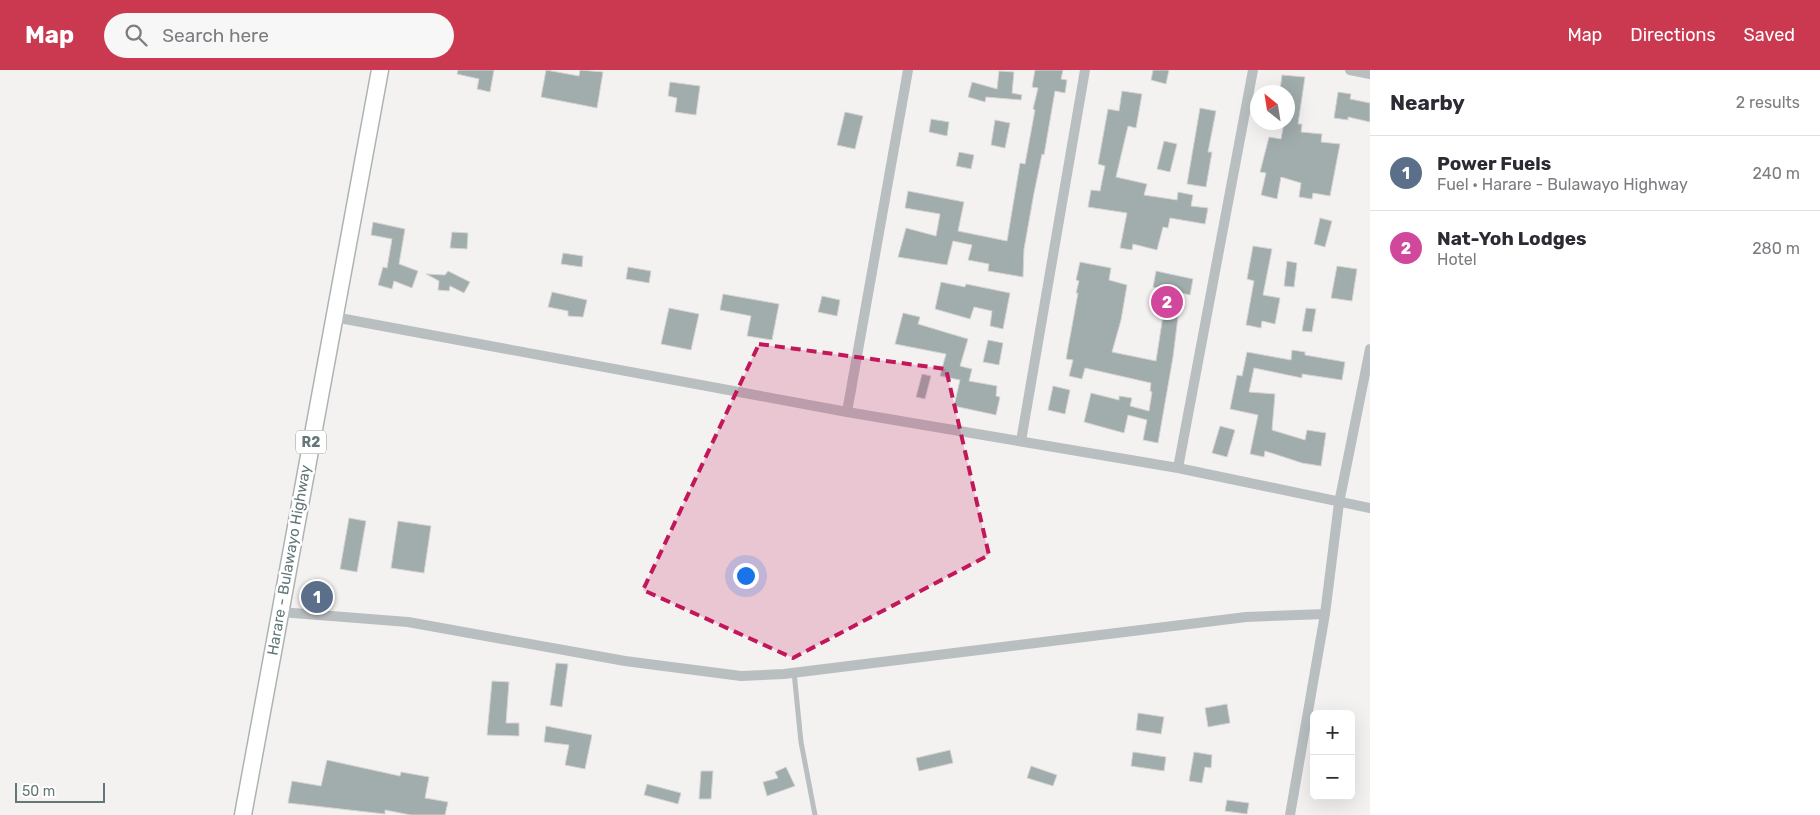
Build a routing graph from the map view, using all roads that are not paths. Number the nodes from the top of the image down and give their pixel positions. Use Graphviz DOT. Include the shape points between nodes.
graph roads {
  1 [pos="380,70"];
  2 [pos="908,70"];
  3 [pos="1085,70"];
  4 [pos="1253,70"];
  5 [pos="1350,70"];
  6 [pos="1370,74"];
  7 [pos="334,317"];
  8 [pos="1370,349"];
  9 [pos="847,412"];
  10 [pos="1021,441"];
  11 [pos="1178,468"];
  12 [pos="1339,503"];
  13 [pos="1370,508"];
  14 [pos="280,612"];
  15 [pos="1325,614"];
  16 [pos="794,672"];
  17 [pos="242,815"];
  18 [pos="815,815"];
  19 [pos="1290,815"];
  1 -- 7 [label="highway, Harare - Bulawayo Highway / R2"];
  2 -- 9 [label="street"];
  3 -- 10 [label="street"];
  4 -- 11 [label="street"];
  5 -- 6 [label="street"];
  7 -- 9 [label="street"];
  7 -- 14 [label="highway, Harare - Bulawayo Highway / R2"];
  8 -- 12 [label="street"];
  9 -- 10 [label="street"];
  10 -- 11 [label="street"];
  11 -- 12 [label="street"];
  12 -- 13 [label="street"];
  12 -- 15 [label="street"];
  14 -- 16 [label="street" via="408,622 625,661 741,676"];
  14 -- 17 [label="highway, Harare - Bulawayo Highway / R2"];
  15 -- 16 [label="street" via="1246,617"];
  15 -- 19 [label="street"];
  16 -- 18 [label="lane" via="801,742"];
}
